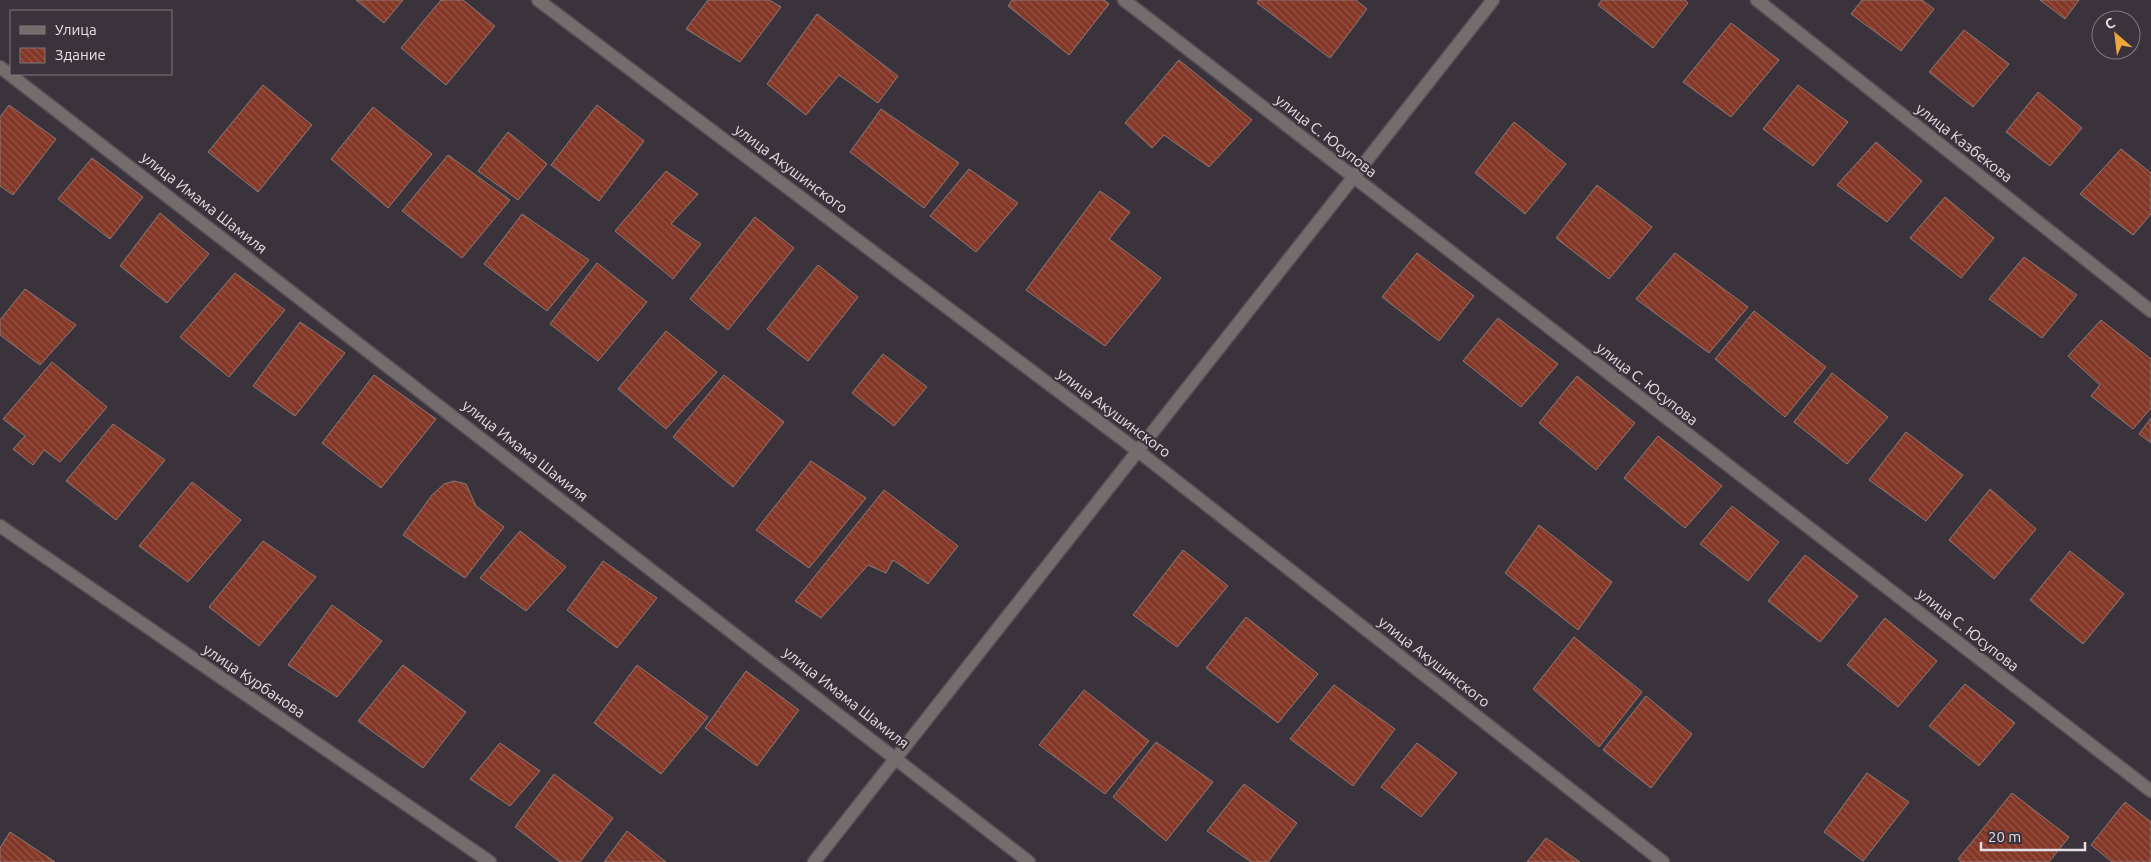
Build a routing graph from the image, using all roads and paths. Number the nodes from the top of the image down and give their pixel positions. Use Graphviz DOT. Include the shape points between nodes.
graph roads {
  1 [pos="538,0"];
  2 [pos="1124,0"];
  3 [pos="1493,0"];
  4 [pos="1757,0"];
  5 [pos="0,66"];
  6 [pos="10,74"];
  7 [pos="12,75"];
  8 [pos="1353,178"];
  9 [pos="2151,311"];
  10 [pos="1138,451"];
  11 [pos="0,526"];
  12 [pos="896,757"];
  13 [pos="2151,792"];
  14 [pos="490,862"];
  15 [pos="814,862"];
  16 [pos="1029,862"];
  17 [pos="1663,862"];
  1 -- 10 [label="street, улица Акушинского"];
  2 -- 8 [label="street, улица С. Юсупова"];
  3 -- 8 [label="street"];
  4 -- 9 [label="street, улица Казбекова"];
  5 -- 6 [label="street, улица Имама Шамиля"];
  7 -- 12 [label="street, улица Имама Шамиля"];
  8 -- 10 [label="street"];
  8 -- 13 [label="street, улица С. Юсупова"];
  10 -- 12 [label="street"];
  10 -- 17 [label="street, улица Акушинского"];
  11 -- 14 [label="street, улица Курбанова"];
  12 -- 15 [label="street"];
  12 -- 16 [label="street, улица Имама Шамиля"];
}
